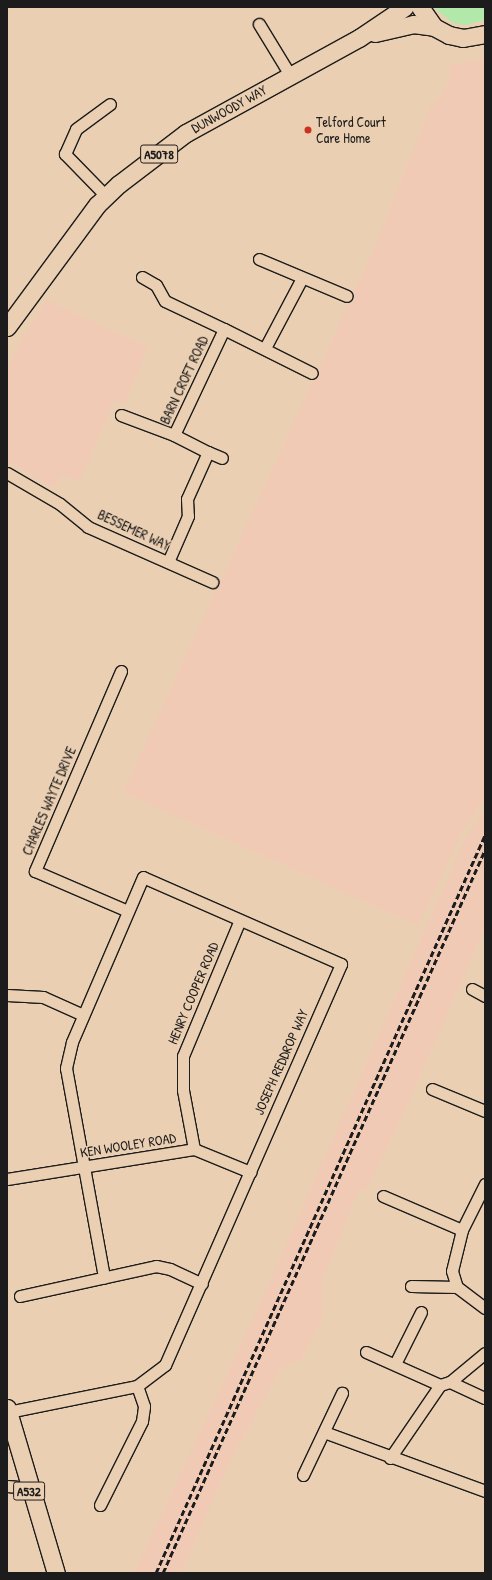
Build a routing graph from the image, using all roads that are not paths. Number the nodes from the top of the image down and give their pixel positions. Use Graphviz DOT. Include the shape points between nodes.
graph roads {
  1 [pos="405,7"];
  2 [pos="420,7"];
  3 [pos="258,24"];
  4 [pos="434,26"];
  5 [pos="485,34"];
  6 [pos="359,38"];
  7 [pos="290,75"];
  8 [pos="110,104"];
  9 [pos="106,196"];
  10 [pos="259,259"];
  11 [pos="142,277"];
  12 [pos="302,278"];
  13 [pos="347,296"];
  14 [pos="7,327"];
  15 [pos="224,329"];
  16 [pos="265,348"];
  17 [pos="312,373"];
  18 [pos="121,415"];
  19 [pos="174,435"];
  20 [pos="208,452"];
  21 [pos="222,458"];
  22 [pos="7,473"];
  23 [pos="168,562"];
  24 [pos="212,582"];
  25 [pos="121,671"];
  26 [pos="128,912"];
  27 [pos="240,920"];
  28 [pos="472,989"];
  29 [pos="7,995"];
  30 [pos="485,996"];
  31 [pos="83,1015"];
  32 [pos="432,1089"];
  33 [pos="485,1111"];
  34 [pos="194,1149"];
  35 [pos="85,1167"];
  36 [pos="250,1172"];
  37 [pos="7,1179"];
  38 [pos="485,1184"];
  39 [pos="383,1196"];
  40 [pos="462,1230"];
  41 [pos="104,1278"];
  42 [pos="202,1284"];
  43 [pos="411,1286"];
  44 [pos="457,1288"];
  45 [pos="20,1296"];
  46 [pos="485,1308"];
  47 [pos="421,1312"];
  48 [pos="366,1352"];
  49 [pos="485,1353"];
  50 [pos="395,1364"];
  51 [pos="445,1384"];
  52 [pos="138,1386"];
  53 [pos="342,1393"];
  54 [pos="485,1398"];
  55 [pos="8,1410"];
  56 [pos="324,1432"];
  57 [pos="390,1458"];
  58 [pos="303,1475"];
  59 [pos="7,1486"];
  60 [pos="28,1488"];
  61 [pos="485,1490"];
  62 [pos="100,1505"];
  63 [pos="56,1573"];
  1 -- 6 [label="main road, DUNWOODY WAY / A5078"];
  2 -- 4 [label="main road"];
  3 -- 7 [label="street"];
  4 -- 5 [label="main road" via="463,38"];
  4 -- 6 [label="main road, DUNWOODY WAY / A5078" via="413,24"];
  6 -- 7 [label="main road, DUNWOODY WAY / A5078"];
  7 -- 9 [label="main road, DUNWOODY WAY / A5078" via="186,133"];
  8 -- 9 [label="street" via="76,129 65,154"];
  9 -- 14 [label="main road, DUNWOODY WAY / A5078"];
  10 -- 12 [label="street"];
  11 -- 15 [label="street, BARN CROFT ROAD" via="156,286 165,301"];
  12 -- 13 [label="street"];
  12 -- 16 [label="street"];
  15 -- 16 [label="street"];
  15 -- 19 [label="street, BARN CROFT ROAD"];
  16 -- 17 [label="street"];
  18 -- 19 [label="street"];
  19 -- 20 [label="street, BARN CROFT ROAD"];
  20 -- 21 [label="street, BARN CROFT ROAD"];
  20 -- 23 [label="street" via="187,499 188,516"];
  22 -- 23 [label="street, BESSEMER WAY" via="60,504 88,526"];
  23 -- 24 [label="street, BESSEMER WAY"];
  25 -- 26 [label="street, CHARLES WAYTE DRIVE" via="35,871"];
  26 -- 27 [label="street" via="143,877"];
  26 -- 31 [label="street"];
  27 -- 34 [label="street, HENRY COOPER ROAD" via="183,1056 183,1090"];
  27 -- 36 [label="street, JOSEPH REDDROP WAY" via="341,964"];
  28 -- 30 [label="street"];
  29 -- 31 [label="street" via="43,997"];
  31 -- 35 [label="street" via="66,1068"];
  32 -- 33 [label="street"];
  34 -- 35 [label="street, KEN WOOLEY ROAD"];
  34 -- 36 [label="street, KEN WOOLEY ROAD"];
  35 -- 37 [label="street, KEN WOOLEY ROAD"];
  35 -- 41 [label="street"];
  36 -- 42 [label="street, JOSEPH REDDROP WAY"];
  38 -- 40 [label="street"];
  39 -- 40 [label="street"];
  40 -- 44 [label="street" via="452,1271"];
  41 -- 42 [label="street" via="163,1267"];
  41 -- 45 [label="street"];
  42 -- 52 [label="street, JOSEPH REDDROP WAY" via="165,1364"];
  43 -- 44 [label="street"];
  44 -- 46 [label="street"];
  47 -- 50 [label="street"];
  48 -- 50 [label="street"];
  49 -- 51 [label="street"];
  50 -- 51 [label="street"];
  51 -- 54 [label="street"];
  51 -- 57 [label="street"];
  52 -- 55 [label="street"];
  52 -- 62 [label="street" via="144,1406 142,1421"];
  53 -- 56 [label="street"];
  55 -- 60 [label="main road, A532"];
  56 -- 57 [label="street"];
  56 -- 58 [label="street"];
  57 -- 61 [label="street"];
  59 -- 60 [label="street"];
  60 -- 63 [label="main road, A532"];
}
